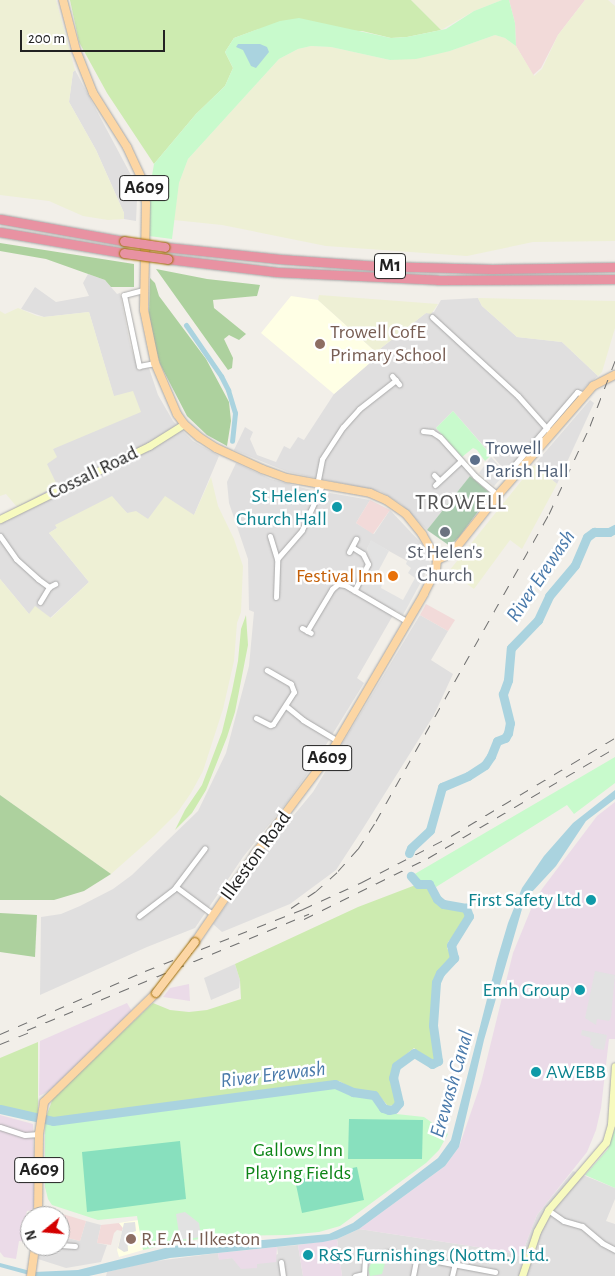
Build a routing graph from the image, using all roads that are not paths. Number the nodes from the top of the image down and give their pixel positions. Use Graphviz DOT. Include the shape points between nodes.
graph roads {
  1 [pos="63,0"];
  2 [pos="0,219"];
  3 [pos="0,232"];
  4 [pos="615,267"];
  5 [pos="615,279"];
  6 [pos="143,290"];
  7 [pos="432,316"];
  8 [pos="155,363"];
  9 [pos="615,375"];
  10 [pos="396,380"];
  11 [pos="584,396"];
  12 [pos="184,424"];
  13 [pos="423,431"];
  14 [pos="549,431"];
  15 [pos="461,461"];
  16 [pos="434,475"];
  17 [pos="439,480"];
  18 [pos="319,485"];
  19 [pos="435,485"];
  20 [pos="498,495"];
  21 [pos="0,519"];
  22 [pos="0,536"];
  23 [pos="270,536"];
  24 [pos="356,539"];
  25 [pos="352,546"];
  26 [pos="349,552"];
  27 [pos="278,559"];
  28 [pos="437,560"];
  29 [pos="55,584"];
  30 [pos="49,587"];
  31 [pos="354,591"];
  32 [pos="276,597"];
  33 [pos="40,602"];
  34 [pos="408,622"];
  35 [pos="307,631"];
  36 [pos="270,670"];
  37 [pos="286,706"];
  38 [pos="258,721"];
  39 [pos="338,741"];
  40 [pos="205,848"];
  41 [pos="176,886"];
  42 [pos="214,915"];
  43 [pos="139,916"];
  44 [pos="615,1066"];
  45 [pos="0,1127"];
  46 [pos="39,1134"];
  47 [pos="38,1206"];
  48 [pos="548,1210"];
  49 [pos="615,1250"];
  50 [pos="34,1256"];
  51 [pos="417,1256"];
  52 [pos="281,1262"];
  53 [pos="455,1264"];
  54 [pos="491,1273"];
  55 [pos="364,1275"];
  56 [pos="31,1276"];
  57 [pos="283,1276"];
  58 [pos="356,1276"];
  59 [pos="413,1276"];
  60 [pos="452,1276"];
  61 [pos="522,1276"];
  1 -- 6 [label="main road, A609" via="72,45 93,93 143,182 146,204"];
  2 -- 4 [label="highway, M1, bridge" via="124,242 279,259 492,269"];
  3 -- 5 [label="highway, M1, bridge" via="124,253 277,272 438,280"];
  6 -- 8 [label="main road, A609"];
  6 -- 8 [label="street" via="124,295 139,366"];
  7 -- 14 [label="street" via="518,396"];
  8 -- 12 [label="main road, A609" via="172,405"];
  9 -- 11 [label="main road" via="593,386"];
  10 -- 18 [label="street" via="359,409 343,427 322,460"];
  11 -- 14 [label="main road"];
  11 -- 14 [label="street" via="577,392"];
  12 -- 18 [label="main road, A609" via="193,433 234,457 287,478"];
  12 -- 21 [label="street, Cossall Road" via="149,446"];
  13 -- 15 [label="street" via="440,437"];
  14 -- 20 [label="main road"];
  15 -- 17 [label="street"];
  15 -- 20 [label="street"];
  16 -- 17 [label="street"];
  17 -- 19 [label="street"];
  18 -- 27 [label="street" via="302,530"];
  18 -- 28 [label="main road, A609" via="370,493 391,503 406,514 432,547"];
  20 -- 28 [label="main road" via="452,553"];
  22 -- 30 [label="street" via="16,559"];
  23 -- 27 [label="street"];
  24 -- 25 [label="street"];
  25 -- 26 [label="street"];
  25 -- 31 [label="street" via="365,556 368,566"];
  27 -- 32 [label="street"];
  28 -- 34 [label="main road, Ilkeston Road / A609" via="431,581"];
  29 -- 30 [label="street"];
  30 -- 33 [label="street"];
  31 -- 34 [label="street"];
  31 -- 35 [label="street" via="343,584 334,586"];
  34 -- 39 [label="main road, Ilkeston Road / A609"];
  36 -- 37 [label="street" via="294,687 294,694"];
  37 -- 38 [label="street" via="270,726"];
  37 -- 39 [label="street"];
  39 -- 42 [label="main road, Ilkeston Road / A609"];
  40 -- 41 [label="street"];
  41 -- 42 [label="street"];
  41 -- 43 [label="street"];
  42 -- 46 [label="main road, Ilkeston Road / A609, bridge" via="156,993 44,1102"];
  44 -- 48 [label="street" via="611,1124 606,1142"];
  45 -- 46 [label="street" via="25,1135"];
  46 -- 47 [label="main road, A609"];
  48 -- 49 [label="street" via="567,1222 582,1226"];
  48 -- 61 [label="street" via="537,1231"];
  50 -- 56 [label="main road"];
  51 -- 53 [label="street"];
  51 -- 55 [label="street" via="389,1252 368,1254 363,1260"];
  51 -- 59 [label="street"];
  52 -- 57 [label="street"];
  53 -- 54 [label="street"];
  53 -- 60 [label="street"];
  55 -- 58 [label="street"];
}
